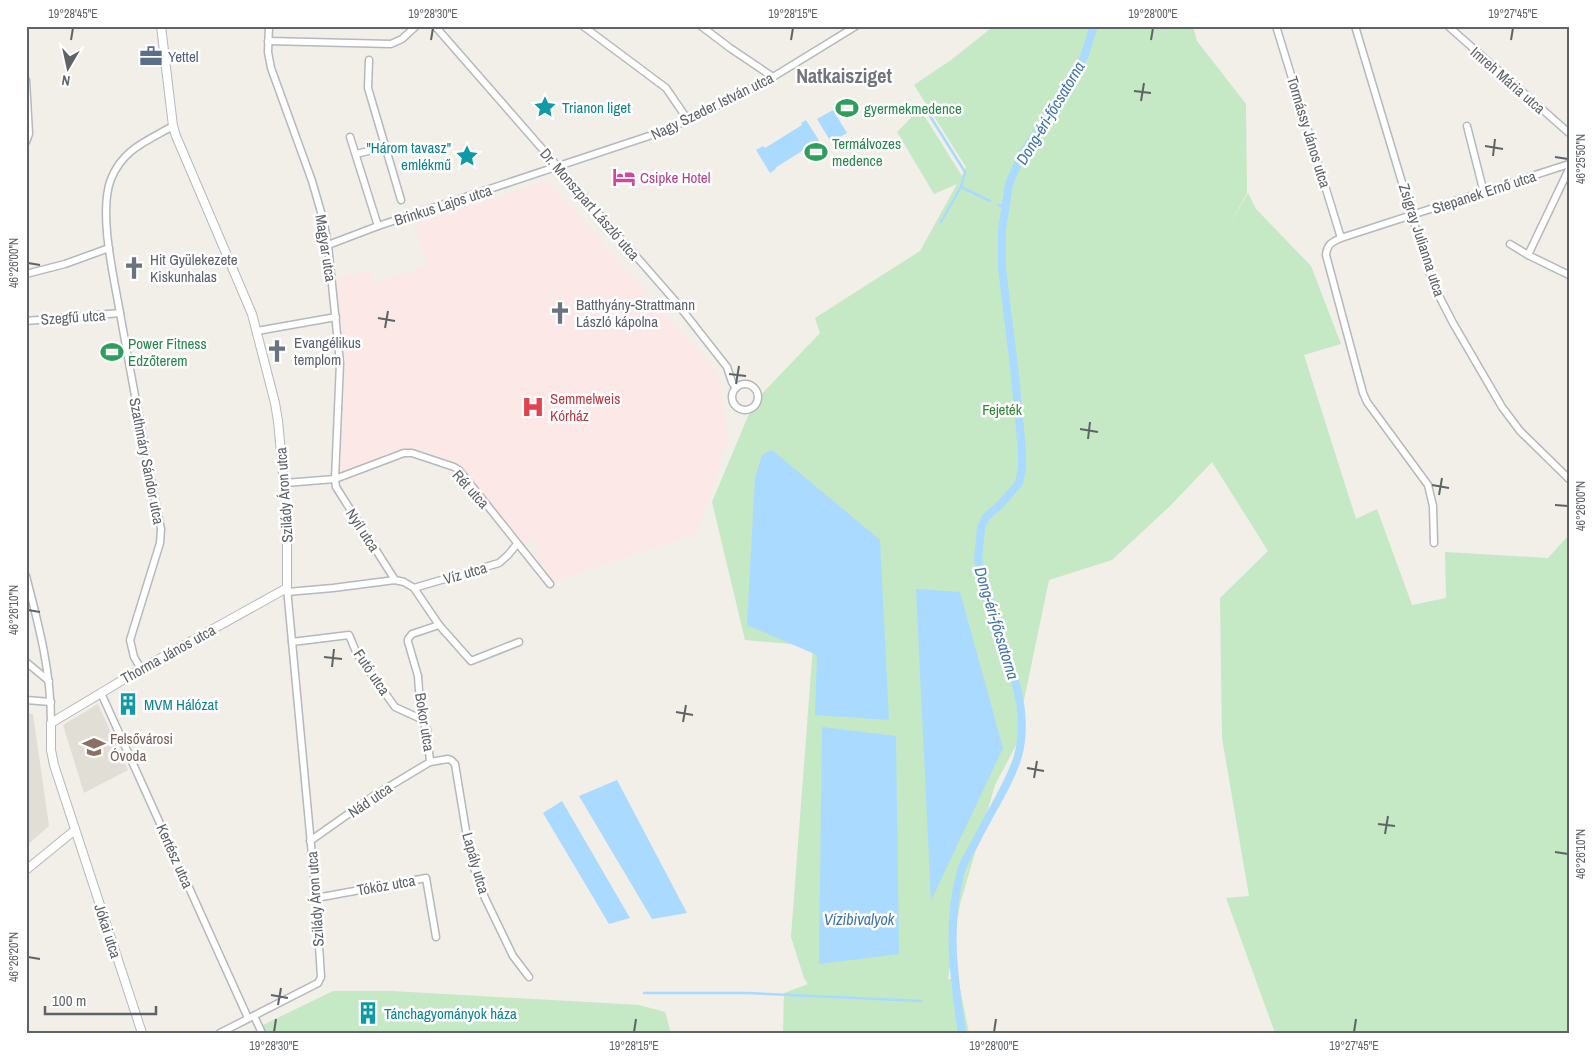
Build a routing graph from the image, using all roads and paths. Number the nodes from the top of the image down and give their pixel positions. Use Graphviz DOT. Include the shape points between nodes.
graph roads {
  1 [pos="161,26"];
  2 [pos="269,26"];
  3 [pos="416,26"];
  4 [pos="434,26"];
  5 [pos="583,26"];
  6 [pos="701,26"];
  7 [pos="856,26"];
  8 [pos="1276,26"];
  9 [pos="1355,26"];
  10 [pos="1448,26"];
  11 [pos="268,41"];
  12 [pos="369,60"];
  13 [pos="773,77"];
  14 [pos="26,80"];
  15 [pos="688,120"];
  16 [pos="173,126"];
  17 [pos="1467,126"];
  18 [pos="1569,133"];
  19 [pos="350,137"];
  20 [pos="26,142"];
  21 [pos="385,147"];
  22 [pos="356,154"];
  23 [pos="1569,164"];
  24 [pos="558,167"];
  25 [pos="1569,169"];
  26 [pos="1484,193"];
  27 [pos="401,200"];
  28 [pos="1413,215"];
  29 [pos="378,226"];
  30 [pos="1341,238"];
  31 [pos="1510,244"];
  32 [pos="328,245"];
  33 [pos="109,248"];
  34 [pos="1528,255"];
  35 [pos="26,274"];
  36 [pos="1569,275"];
  37 [pos="120,313"];
  38 [pos="336,317"];
  39 [pos="26,321"];
  40 [pos="257,331"];
  41 [pos="736,388"];
  42 [pos="335,479"];
  43 [pos="1569,479"];
  44 [pos="285,482"];
  45 [pos="1434,543"];
  46 [pos="517,544"];
  47 [pos="26,576"];
  48 [pos="394,580"];
  49 [pos="550,584"];
  50 [pos="414,588"];
  51 [pos="287,590"];
  52 [pos="438,626"];
  53 [pos="292,642"];
  54 [pos="519,642"];
  55 [pos="26,662"];
  56 [pos="141,669"];
  57 [pos="49,681"];
  58 [pos="101,693"];
  59 [pos="26,700"];
  60 [pos="51,702"];
  61 [pos="421,719"];
  62 [pos="50,723"];
  63 [pos="430,762"];
  64 [pos="75,830"];
  65 [pos="310,841"];
  66 [pos="26,870"];
  67 [pos="316,898"];
  68 [pos="436,938"];
  69 [pos="529,977"];
  70 [pos="251,1017"];
  71 [pos="142,1033"];
  72 [pos="220,1033"];
  73 [pos="262,1033"];
  1 -- 16 [label="street, Szilády Áron utca"];
  2 -- 11 [label="street, Magyar utca"];
  3 -- 11 [label="street" via="402,40 390,44"];
  4 -- 24 [label="street, Dr. Monszpart László utca"];
  5 -- 15 [label="street" via="666,88"];
  6 -- 13 [label="street"];
  7 -- 13 [label="street, Nagy Szeder István utca"];
  8 -- 30 [label="street, Tormássy János utca"];
  9 -- 28 [label="street, Zsigray Julianna utca"];
  10 -- 18 [label="street, Imreh Mária utca"];
  11 -- 32 [label="street, Magyar utca" via="271,68 312,181"];
  12 -- 21 [label="street" via="368,88"];
  13 -- 15 [label="street, Nagy Szeder István utca"];
  14 -- 20 [label="street" via="30,134"];
  15 -- 24 [label="street, Nagy Szeder István utca"];
  16 -- 33 [label="street, Szathmáry Sándor utca" via="128,153 116,168 106,197"];
  16 -- 40 [label="street, Szilády Áron utca"];
  17 -- 26 [label="street"];
  19 -- 22 [label="street"];
  21 -- 22 [label="street"];
  21 -- 27 [label="street"];
  22 -- 29 [label="street"];
  23 -- 26 [label="street, Stepanek Ernő utca"];
  24 -- 29 [label="street, Brinkus Lajos utca"];
  24 -- 41 [label="street, Dr. Monszpart László utca" via="704,336 727,367"];
  25 -- 34 [label="street"];
  26 -- 28 [label="street, Stepanek Ernő utca"];
  28 -- 30 [label="street, Stepanek Ernő utca"];
  28 -- 43 [label="street, Zsigray Julianna utca" via="1437,292 1502,406 1520,431"];
  29 -- 32 [label="street, Brinkus Lajos utca"];
  30 -- 45 [label="street" via="1330,243 1326,255 1361,386 1368,402 1428,485 1433,506"];
  31 -- 34 [label="street"];
  32 -- 38 [label="street, Magyar utca"];
  33 -- 35 [label="street"];
  33 -- 37 [label="street, Szathmáry Sándor utca"];
  34 -- 36 [label="street"];
  37 -- 39 [label="street, Szegfű utca"];
  37 -- 56 [label="street, Szathmáry Sándor utca" via="161,529 160,543 130,640"];
  38 -- 40 [label="street"];
  38 -- 42 [label="street, Magyar utca" via="340,364"];
  40 -- 44 [label="street, Szilády Áron utca" via="275,404"];
  41 -- 41 [label="street" via="732,399 736,406 747,410 754,405 758,398 755,389 747,384"];
  42 -- 44 [label="street"];
  42 -- 46 [label="street, Rét utca" via="404,453 412,453 459,470"];
  42 -- 48 [label="street, Nyíl utca" via="338,491"];
  44 -- 51 [label="street, Szilády Áron utca"];
  46 -- 49 [label="street"];
  46 -- 50 [label="street, Víz utca" via="499,563"];
  47 -- 57 [label="street" via="42,637"];
  48 -- 50 [label="street"];
  48 -- 51 [label="street"];
  50 -- 52 [label="street"];
  51 -- 53 [label="street, Szilády Áron utca"];
  51 -- 56 [label="street, Thorma János utca"];
  52 -- 54 [label="street" via="471,661"];
  52 -- 61 [label="street, Bokor utca" via="412,634 408,639 418,676"];
  53 -- 61 [label="street, Futó utca" via="349,635 357,654 395,707"];
  53 -- 65 [label="street, Szilády Áron utca"];
  55 -- 57 [label="street"];
  56 -- 58 [label="street, Thorma János utca"];
  57 -- 60 [label="street"];
  58 -- 62 [label="street, Thorma János utca"];
  58 -- 70 [label="street, Kertész utca"];
  59 -- 60 [label="street"];
  60 -- 62 [label="street"];
  61 -- 63 [label="street, Bokor utca" via="427,729"];
  62 -- 64 [label="street, Jókai utca" via="52,758"];
  63 -- 65 [label="street, Nád utca" via="375,795"];
  63 -- 69 [label="street, Lapály utca" via="448,759 455,764 476,874 512,956"];
  64 -- 66 [label="street"];
  64 -- 71 [label="street, Jókai utca"];
  65 -- 67 [label="street, Szilády Áron utca"];
  67 -- 68 [label="street, Tóköz utca" via="426,878"];
  67 -- 70 [label="street, Szilády Áron utca" via="321,977 318,983"];
  70 -- 72 [label="street"];
  70 -- 73 [label="street, Kertész utca"];
}
